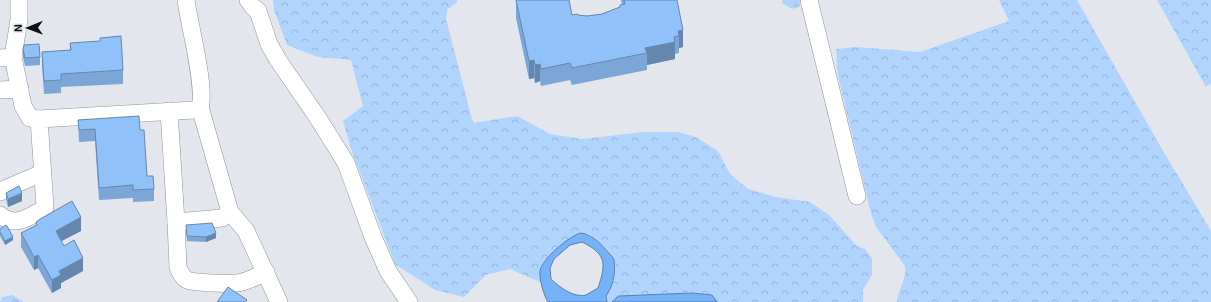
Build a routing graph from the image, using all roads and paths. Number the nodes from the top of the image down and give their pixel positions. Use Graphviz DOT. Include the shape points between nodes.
graph roads {
  1 [pos="19,0"];
  2 [pos="186,0"];
  3 [pos="809,0"];
  4 [pos="256,4"];
  5 [pos="6,57"];
  6 [pos="20,89"];
  7 [pos="0,90"];
  8 [pos="200,107"];
  9 [pos="169,111"];
  10 [pos="39,119"];
  11 [pos="42,173"];
  12 [pos="0,192"];
  13 [pos="857,196"];
  14 [pos="230,212"];
  15 [pos="0,215"];
  16 [pos="176,222"];
  17 [pos="266,272"];
  18 [pos="279,302"];
  19 [pos="409,302"];
  1 -- 5 [label="lane" via="19,20"];
  2 -- 8 [label="lane" via="200,78"];
  3 -- 13 [label="lane"];
  4 -- 19 [label="lane" via="269,44 278,60 346,163 388,270"];
  5 -- 6 [label="lane"];
  6 -- 7 [label="lane"];
  6 -- 10 [label="lane" via="26,112 32,119"];
  8 -- 9 [label="lane" via="194,110"];
  8 -- 14 [label="lane"];
  9 -- 10 [label="lane"];
  9 -- 16 [label="lane"];
  10 -- 11 [label="lane"];
  11 -- 12 [label="lane"];
  11 -- 15 [label="lane" via="46,204 44,209 19,222"];
  14 -- 16 [label="lane" via="222,218"];
  14 -- 17 [label="lane" via="246,231"];
  16 -- 17 [label="lane" via="178,267 186,279 195,282 237,283"];
  17 -- 18 [label="lane"];
}
